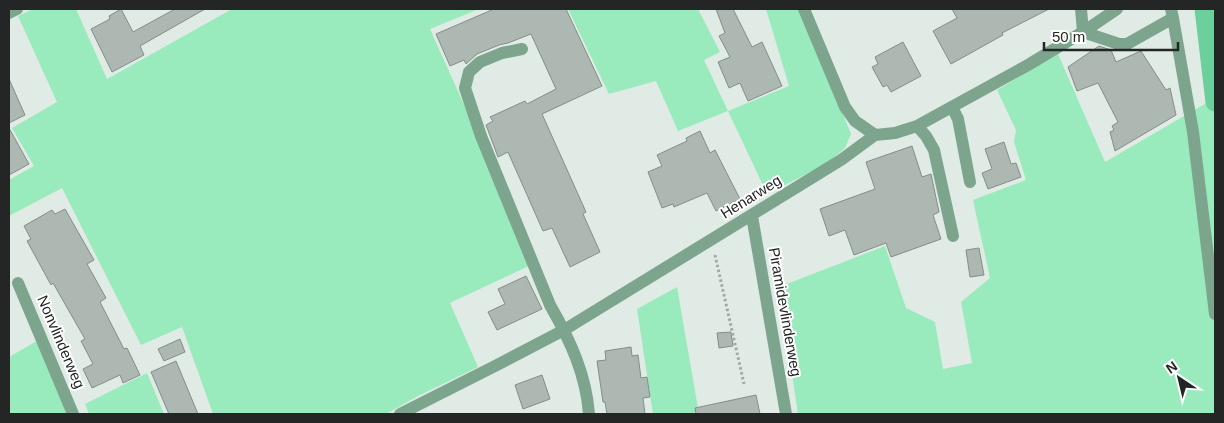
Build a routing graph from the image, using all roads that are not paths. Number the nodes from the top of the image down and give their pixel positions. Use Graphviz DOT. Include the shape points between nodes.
graph roads {
  1 [pos="17,9"];
  2 [pos="804,9"];
  3 [pos="1080,9"];
  4 [pos="1117,9"];
  5 [pos="9,13"];
  6 [pos="1172,14"];
  7 [pos="1083,32"];
  8 [pos="522,49"];
  9 [pos="952,107"];
  10 [pos="917,126"];
  11 [pos="875,134"];
  12 [pos="970,182"];
  13 [pos="752,216"];
  14 [pos="953,236"];
  15 [pos="18,283"];
  16 [pos="1215,314"];
  17 [pos="564,330"];
  18 [pos="74,414"];
  19 [pos="400,414"];
  20 [pos="589,414"];
  21 [pos="786,414"];
  1 -- 5 [label="street"];
  2 -- 11 [label="street" via="845,107 855,121"];
  3 -- 7 [label="street"];
  4 -- 7 [label="street"];
  6 -- 7 [label="street" via="1128,44"];
  6 -- 16 [label="street" via="1193,132"];
  7 -- 9 [label="street"];
  8 -- 17 [label="street" via="480,62 469,72 465,88 517,226"];
  9 -- 10 [label="street"];
  9 -- 12 [label="street" via="958,119"];
  10 -- 11 [label="street" via="895,133"];
  10 -- 14 [label="street" via="934,150"];
  11 -- 13 [label="street, Henarweg" via="841,160"];
  13 -- 17 [label="street, Henarweg"];
  13 -- 21 [label="street, Piramidevlinderweg"];
  15 -- 18 [label="street, Nonvlinderweg"];
  17 -- 19 [label="street, Henarweg"];
  17 -- 20 [label="street" via="575,354"];
}
